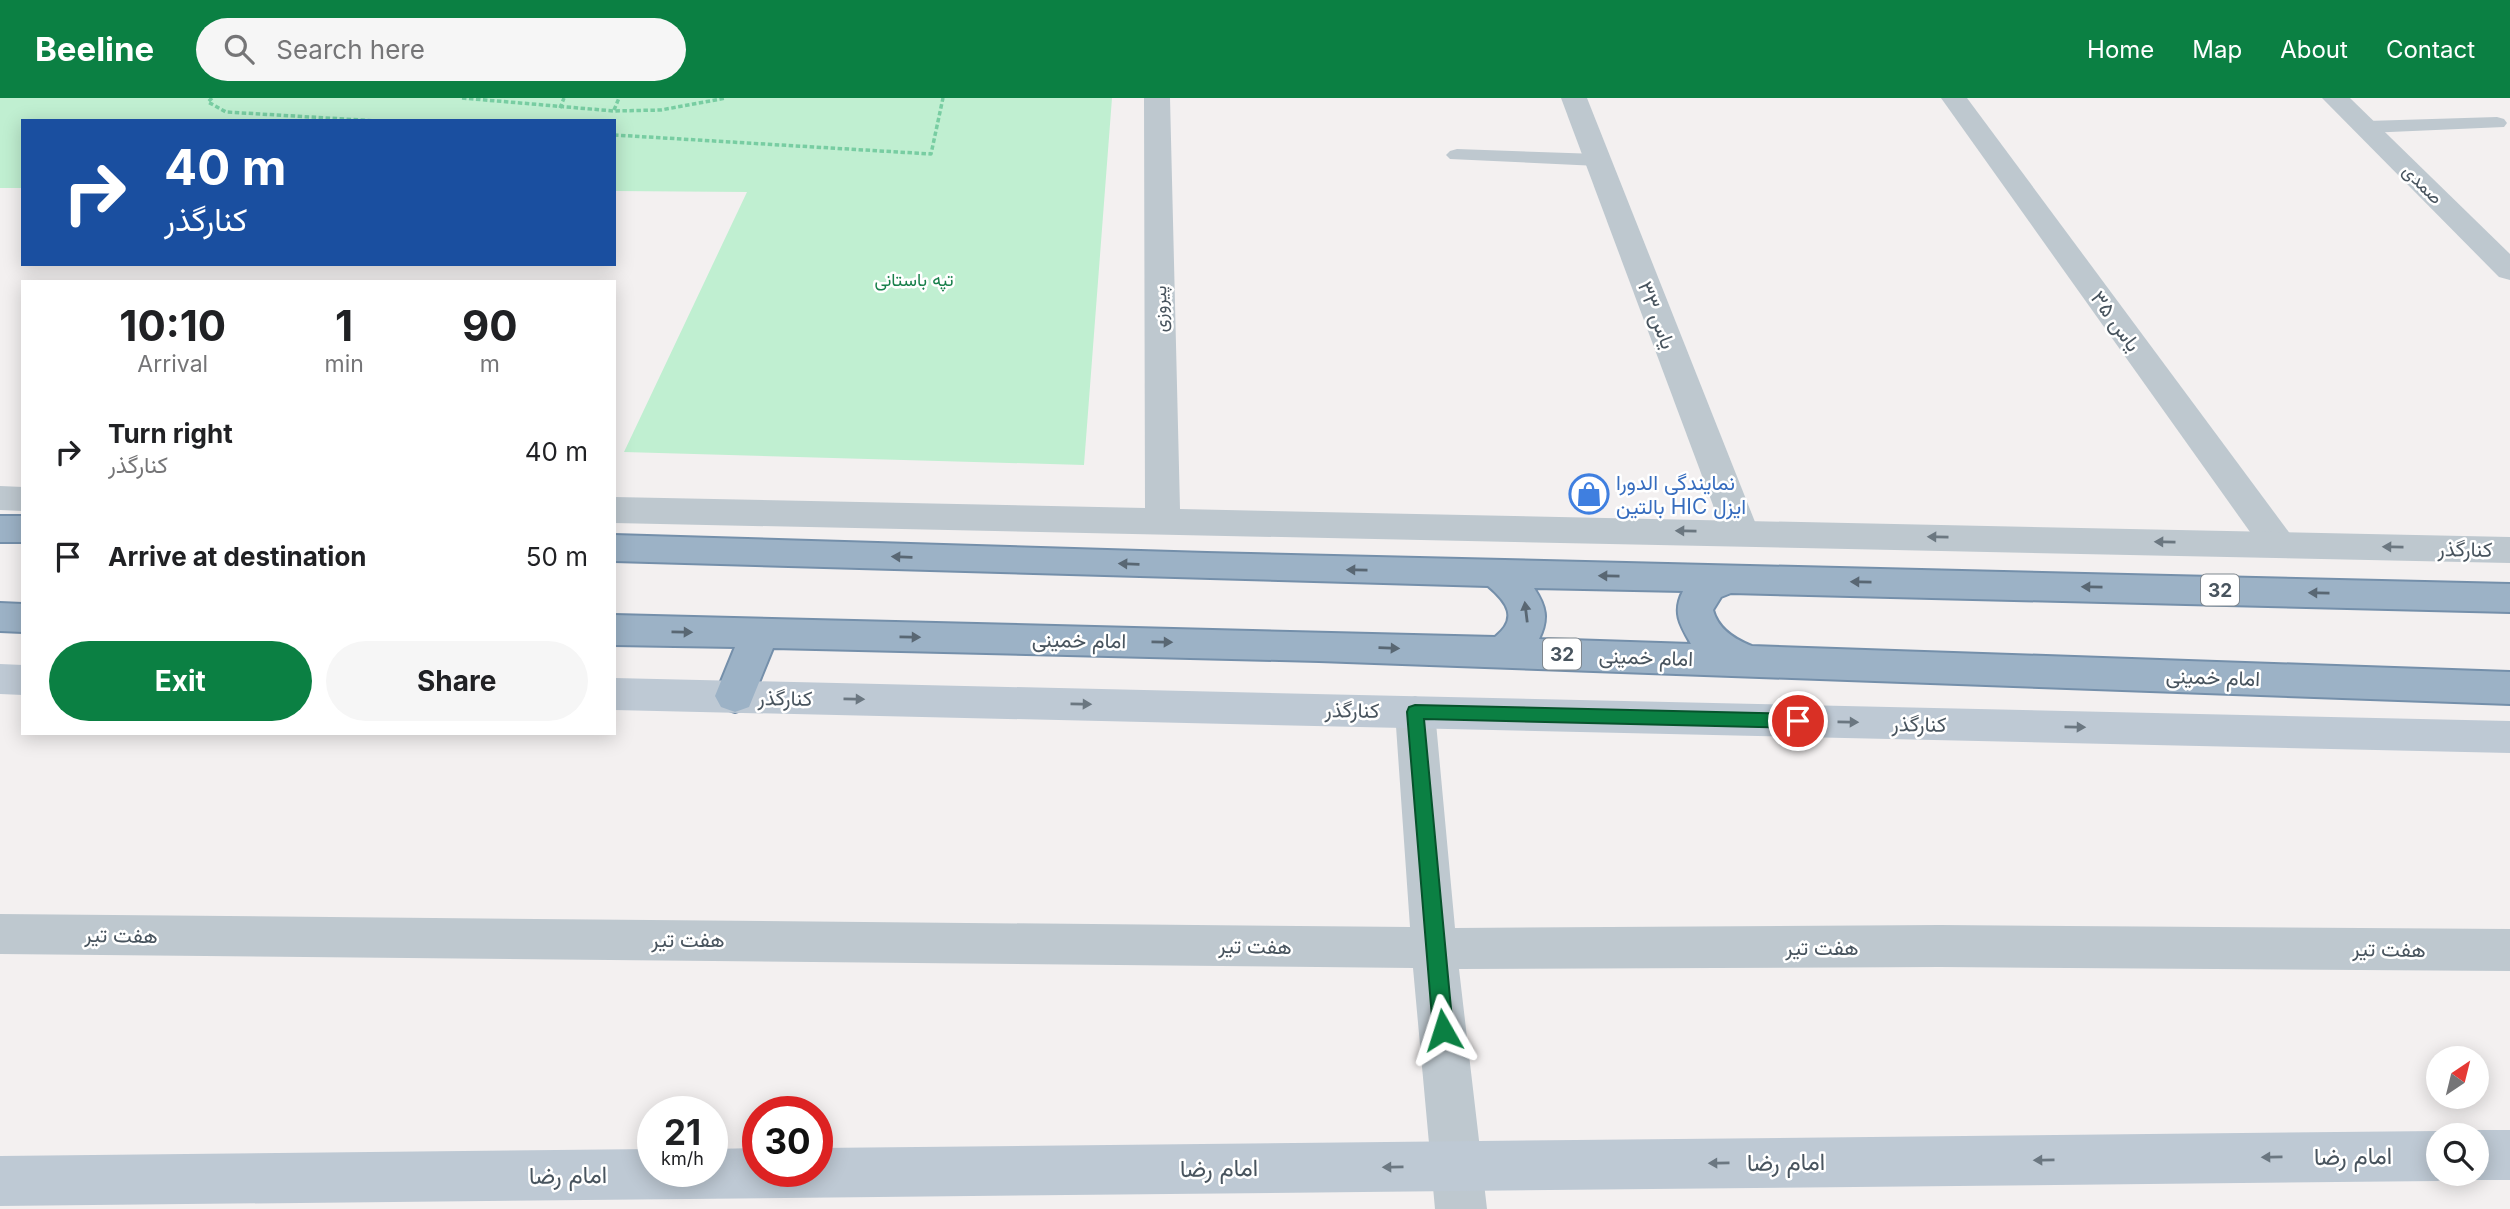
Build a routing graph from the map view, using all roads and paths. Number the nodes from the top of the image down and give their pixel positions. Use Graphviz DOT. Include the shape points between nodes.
graph roads {
  1 [pos="212,98"];
  2 [pos="462,98"];
  3 [pos="564,98"];
  4 [pos="619,98"];
  5 [pos="726,98"];
  6 [pos="943,98"];
  7 [pos="1157,98"];
  8 [pos="1574,98"];
  9 [pos="1954,98"];
  10 [pos="2335,98"];
  11 [pos="560,108"];
  12 [pos="614,111"];
  13 [pos="343,119"];
  14 [pos="2497,123"];
  15 [pos="2367,127"];
  16 [pos="616,135"];
  17 [pos="1457,155"];
  18 [pos="1598,160"];
  19 [pos="2510,271"];
  20 [pos="0,498"];
  21 [pos="21,499"];
  22 [pos="616,510"];
  23 [pos="1163,521"];
  24 [pos="0,529"];
  25 [pos="21,529"];
  26 [pos="1741,532"];
  27 [pos="2278,544"];
  28 [pos="616,548"];
  29 [pos="2510,550"];
  30 [pos="1497,574"];
  31 [pos="1726,579"];
  32 [pos="2510,598"];
  33 [pos="0,617"];
  34 [pos="21,618"];
  35 [pos="616,630"];
  36 [pos="760,633"];
  37 [pos="1504,652"];
  38 [pos="1749,661"];
  39 [pos="0,679"];
  40 [pos="21,680"];
  41 [pos="2510,688"];
  42 [pos="616,694"];
  43 [pos="735,696"];
  44 [pos="1415,712"];
  45 [pos="2510,737"];
  46 [pos="0,934"];
  47 [pos="1434,948"];
  48 [pos="2510,950"];
  49 [pos="2489,1155"];
  50 [pos="2510,1155"];
  51 [pos="2426,1156"];
  52 [pos="0,1181"];
  53 [pos="1459,1188"];
  1 -- 13 [label="path" via="208,102 226,112"];
  2 -- 11 [label="path"];
  3 -- 11 [label="path"];
  4 -- 12 [label="path"];
  5 -- 12 [label="path" via="661,110"];
  6 -- 16 [label="path" via="931,153"];
  7 -- 23 [label="street, پیروزی"];
  8 -- 18 [label="street, یاس ۳۳"];
  9 -- 27 [label="street, یاس ۳۵"];
  10 -- 15 [label="street, صمدی"];
  11 -- 12 [label="path"];
  14 -- 15 [label="lane"];
  15 -- 19 [label="street, صمدی"];
  17 -- 18 [label="lane"];
  18 -- 26 [label="street, یاس ۳۳"];
  20 -- 21 [label="street"];
  22 -- 23 [label="street, کنارگذر"];
  26 -- 23 [label="street, کنارگذر, one-way"];
  24 -- 25 [label="highway"];
  27 -- 26 [label="street, کنارگذر, one-way"];
  29 -- 27 [label="street, کنارگذر, one-way"];
  30 -- 28 [label="highway, 32, one-way"];
  31 -- 30 [label="highway, 32, one-way"];
  37 -- 30 [label="highway, one-way" via="1518,642 1529,613 1513,584"];
  32 -- 31 [label="highway, 32, one-way"];
  31 -- 38 [label="highway" via="1700,593 1694,605 1695,619 1714,645"];
  33 -- 34 [label="highway"];
  35 -- 36 [label="highway, امام خمینی / 32, one-way"];
  36 -- 37 [label="highway, امام خمینی / 32, one-way"];
  36 -- 43 [label="highway"];
  37 -- 38 [label="highway, امام خمینی / 32"];
  38 -- 41 [label="highway, امام خمینی / 32"];
  39 -- 40 [label="main road"];
  42 -- 43 [label="main road, کنارگذر"];
  43 -- 44 [label="main road, کنارگذر, one-way"];
  44 -- 45 [label="main road, کنارگذر, one-way"];
  44 -- 47 [label="street"];
  46 -- 47 [label="street, هفت تیر"];
  47 -- 48 [label="street, هفت تیر"];
  47 -- 53 [label="street"];
  49 -- 50 [label="main road"];
  51 -- 53 [label="main road, امام رضا, one-way"];
  53 -- 52 [label="main road, امام رضا, one-way"];
}
